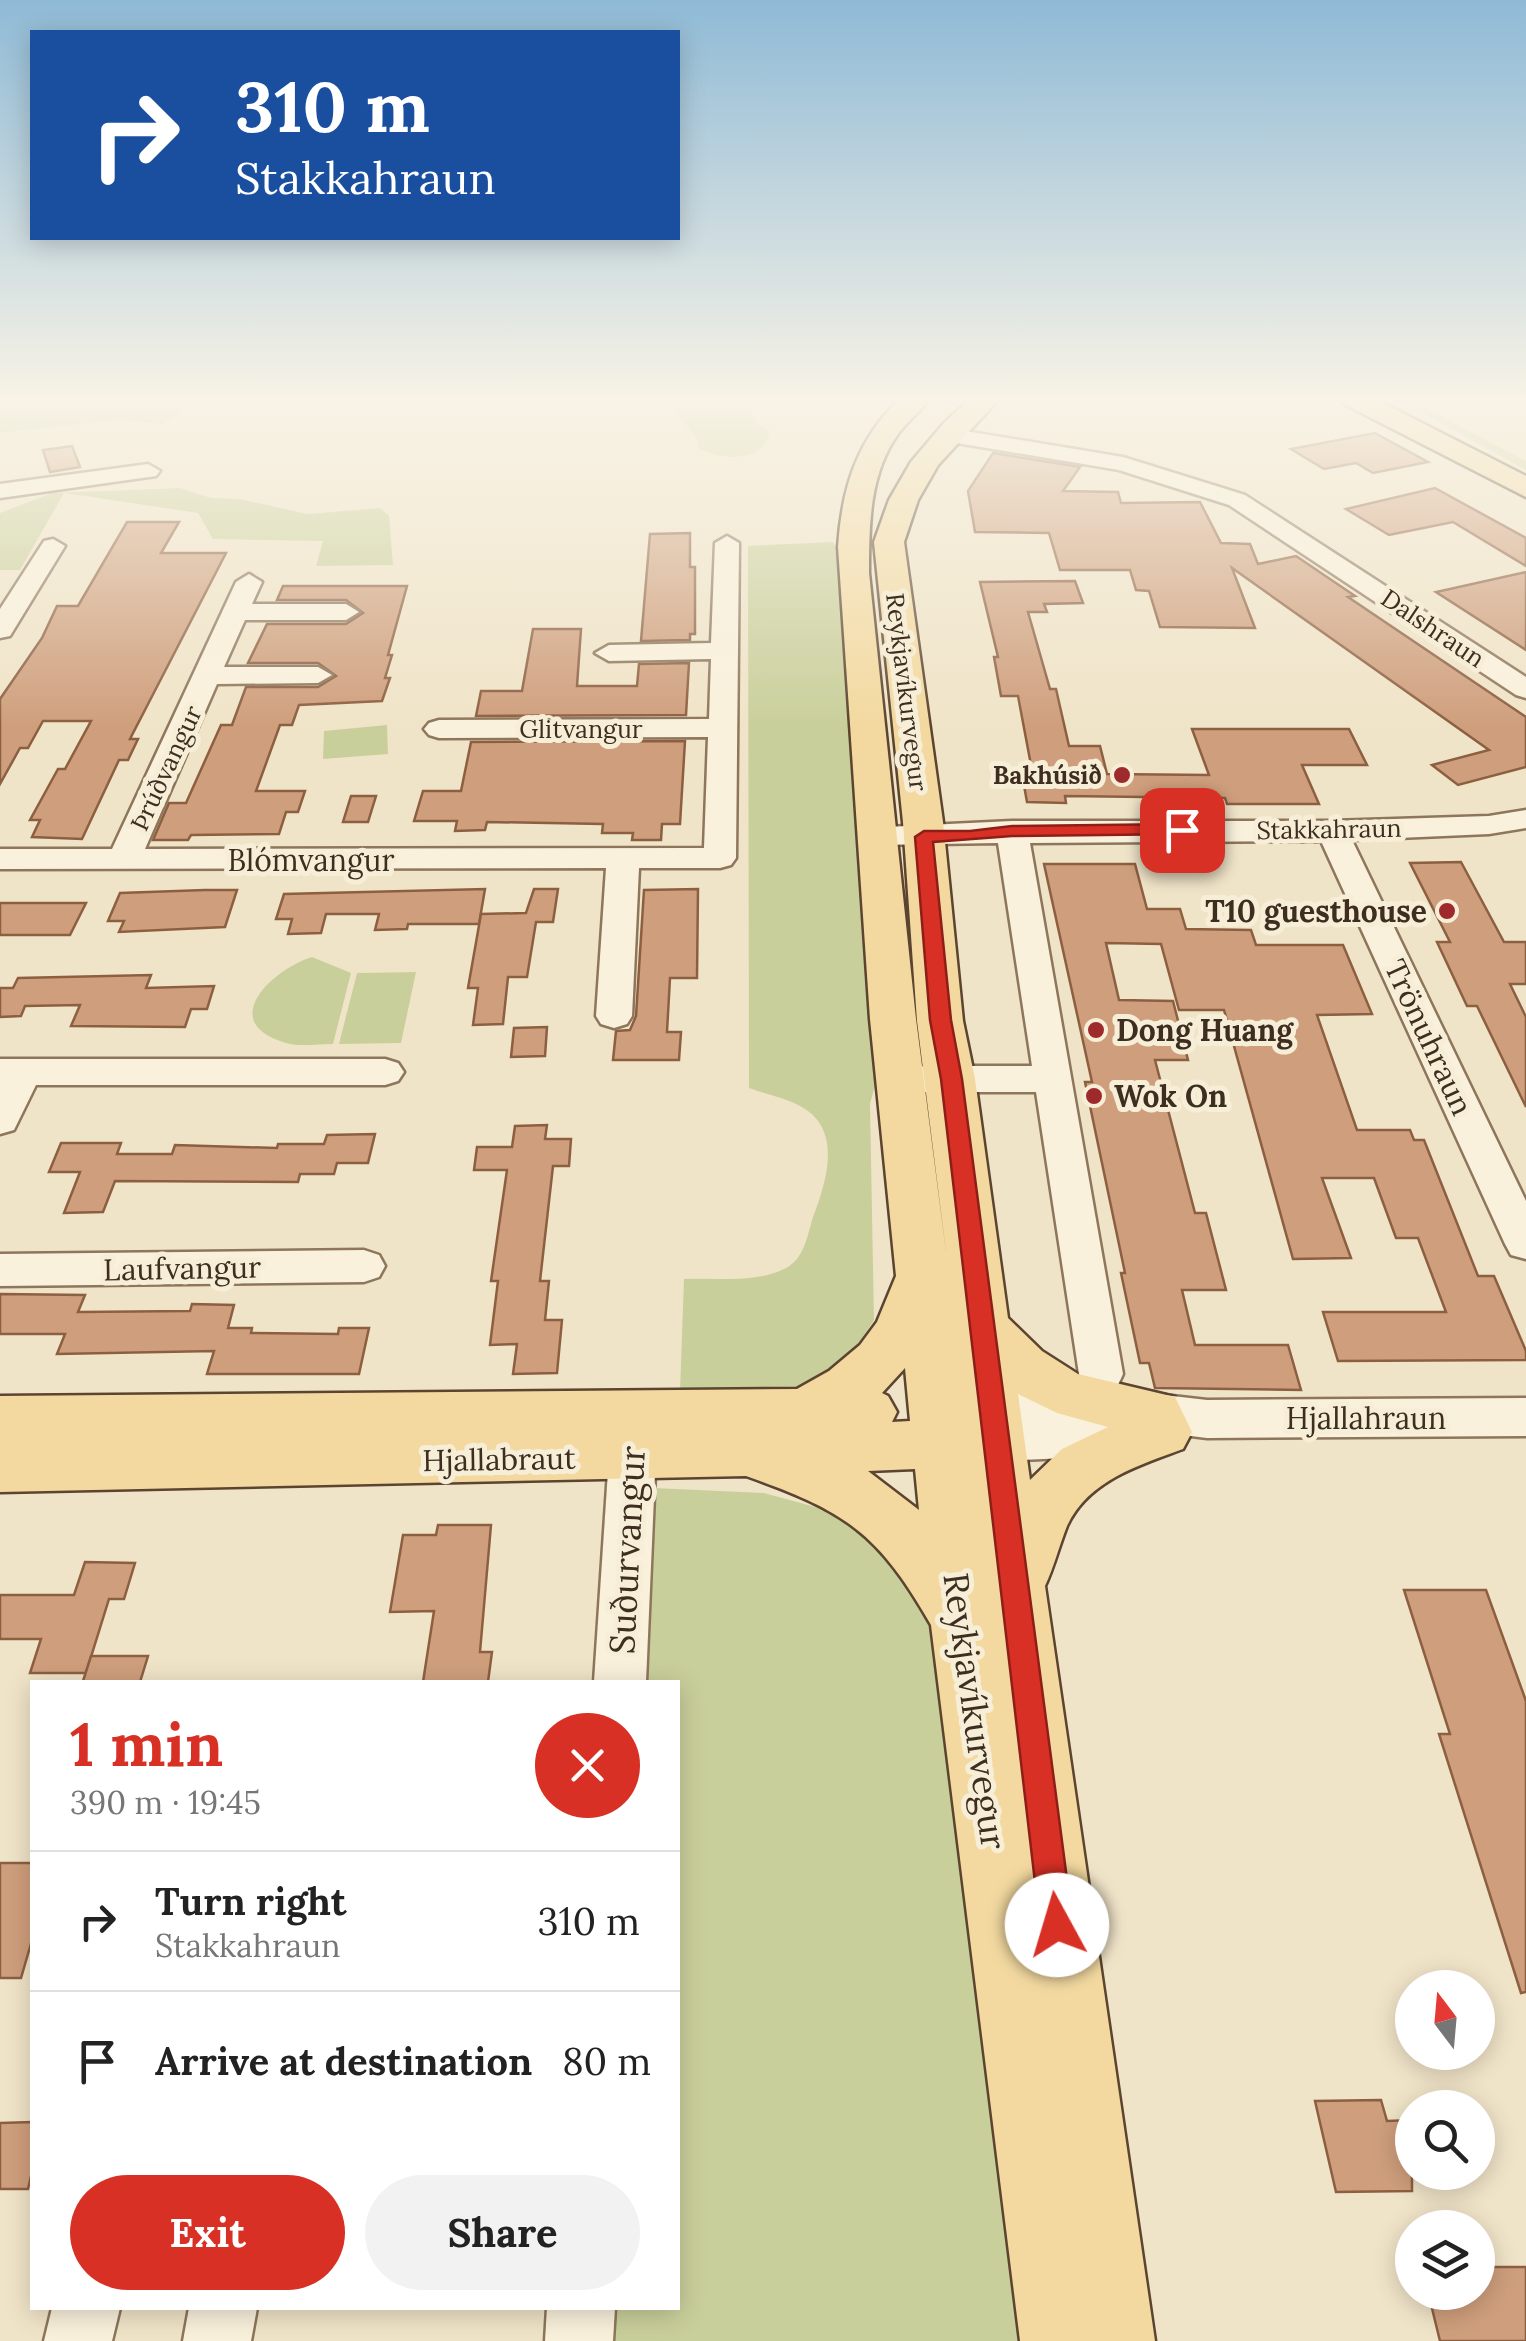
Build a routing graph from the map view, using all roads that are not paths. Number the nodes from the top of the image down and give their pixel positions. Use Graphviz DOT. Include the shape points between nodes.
graph roads {
  1 [pos="855,507"];
  2 [pos="899,507"];
  3 [pos="1248,507"];
  4 [pos="728,543"];
  5 [pos="53,546"];
  6 [pos="0,577"];
  7 [pos="33,577"];
  8 [pos="249,582"];
  9 [pos="235,612"];
  10 [pos="346,612"];
  11 [pos="1,626"];
  12 [pos="723,652"];
  13 [pos="609,654"];
  14 [pos="318,675"];
  15 [pos="208,676"];
  16 [pos="1526,689"];
  17 [pos="722,728"];
  18 [pos="440,729"];
  19 [pos="1526,819"];
  20 [pos="875,828"];
  21 [pos="924,829"];
  22 [pos="1012,831"];
  23 [pos="1332,831"];
  24 [pos="623,858"];
  25 [pos="0,859"];
  26 [pos="124,859"];
  27 [pos="614,1016"];
  28 [pos="12,1072"];
  29 [pos="386,1072"];
  30 [pos="1050,1078"];
  31 [pos="900,1079"];
  32 [pos="952,1079"];
  33 [pos="0,1121"];
  34 [pos="1526,1244"];
  35 [pos="364,1266"];
  36 [pos="0,1270"];
  37 [pos="923,1275"];
  38 [pos="981,1325"];
  39 [pos="1100,1374"];
  40 [pos="799,1414"];
  41 [pos="1526,1417"];
  42 [pos="0,1419"];
  43 [pos="1175,1421"];
  44 [pos="967,1426"];
  45 [pos="633,1437"];
  46 [pos="748,1452"];
  47 [pos="0,1467"];
  48 [pos="989,1602"];
  49 [pos="620,1680"];
  50 [pos="86,2310"];
  51 [pos="223,2310"];
  52 [pos="581,2310"];
  53 [pos="78,2341"];
  54 [pos="217,2341"];
  55 [pos="579,2341"];
  56 [pos="1063,2341"];
  57 [pos="1112,2341"];
  1 -- 20 [label="main road, Reykjavíkurvegur" via="853,573"];
  2 -- 21 [label="main road, Reykjavíkurvegur" via="889,542"];
  3 -- 16 [label="street, Dalshraun"];
  4 -- 12 [label="street"];
  5 -- 7 [label="street"];
  6 -- 7 [label="street"];
  7 -- 11 [label="street"];
  8 -- 9 [label="street, Þrúðvangur"];
  9 -- 10 [label="street"];
  9 -- 15 [label="street, Þrúðvangur"];
  12 -- 13 [label="street"];
  12 -- 17 [label="street"];
  14 -- 15 [label="street, Þrúðvangur"];
  15 -- 26 [label="street, Þrúðvangur"];
  17 -- 18 [label="street, Glitvangur"];
  17 -- 24 [label="street, Blómvangur" via="720,858"];
  19 -- 23 [label="street, Stakkahraun"];
  20 -- 21 [label="street, Stakkahraun"];
  20 -- 31 [label="main road, Reykjavíkurvegur"];
  21 -- 22 [label="street, Stakkahraun" via="970,837"];
  21 -- 32 [label="main road, Reykjavíkurvegur" via="940,1020"];
  22 -- 23 [label="street, Stakkahraun"];
  22 -- 30 [label="street"];
  23 -- 34 [label="street, Trönuhraun"];
  24 -- 26 [label="street, Blómvangur"];
  24 -- 27 [label="street"];
  25 -- 26 [label="street, Blómvangur"];
  28 -- 29 [label="street"];
  28 -- 33 [label="street"];
  30 -- 32 [label="street"];
  30 -- 39 [label="street"];
  31 -- 32 [label="street"];
  31 -- 37 [label="main road, Reykjavíkurvegur"];
  32 -- 38 [label="main road, Reykjavíkurvegur"];
  35 -- 36 [label="street, Laufvangur"];
  37 -- 40 [label="main road" via="890,1352 858,1385"];
  37 -- 44 [label="main road, Reykjavíkurvegur"];
  38 -- 43 [label="main road" via="1030,1376 1061,1393"];
  38 -- 44 [label="main road, Reykjavíkurvegur"];
  40 -- 44 [label="main road, Hjallabraut"];
  40 -- 45 [label="main road, Hjallabraut"];
  41 -- 43 [label="street, Hjallahraun"];
  42 -- 45 [label="main road, Hjallabraut"];
  43 -- 44 [label="street, Hjallahraun" via="1084,1441"];
  43 -- 48 [label="main road" via="1096,1456 1054,1489"];
  44 -- 46 [label="main road, Hjallabraut"];
  44 -- 48 [label="main road, Reykjavíkurvegur"];
  45 -- 46 [label="main road, Hjallabraut"];
  45 -- 47 [label="main road, Hjallabraut"];
  45 -- 49 [label="street, Suðurvangur"];
  46 -- 48 [label="main road" via="862,1497 921,1555"];
  48 -- 56 [label="main road, Reykjavíkurvegur"];
  48 -- 57 [label="main road, Reykjavíkurvegur" via="1068,2026"];
  50 -- 53 [label="street"];
  51 -- 54 [label="street"];
  52 -- 55 [label="street"];
}
